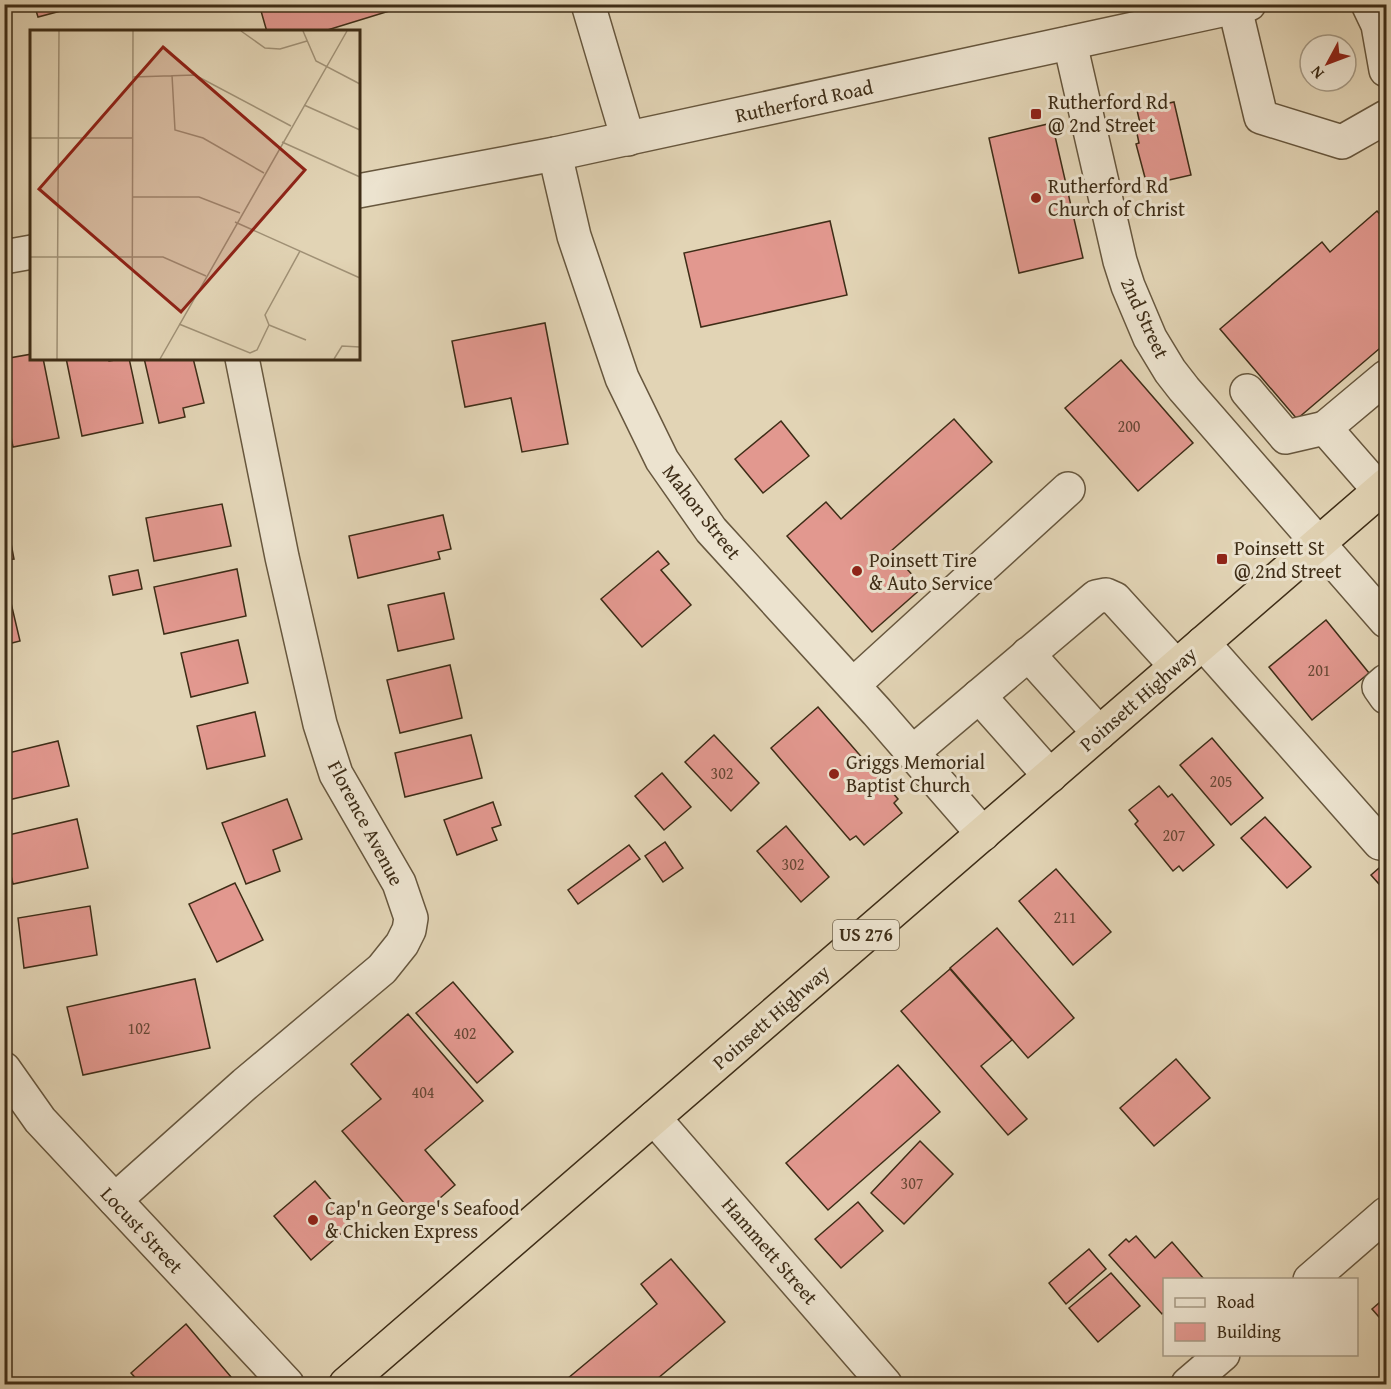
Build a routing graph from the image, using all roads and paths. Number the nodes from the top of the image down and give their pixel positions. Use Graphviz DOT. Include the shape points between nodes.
graph roads {
  1 [pos="588,4"];
  2 [pos="1368,4"];
  3 [pos="1242,6"];
  4 [pos="1188,11"];
  5 [pos="1070,43"];
  6 [pos="1386,70"];
  7 [pos="1386,117"];
  8 [pos="628,139"];
  9 [pos="555,154"];
  10 [pos="360,191"];
  11 [pos="30,252"];
  12 [pos="4,257"];
  13 [pos="242,360"];
  14 [pos="1386,377"];
  15 [pos="1247,391"];
  16 [pos="1325,428"];
  17 [pos="1286,437"];
  18 [pos="1253,467"];
  19 [pos="1383,488"];
  20 [pos="1068,489"];
  21 [pos="1319,543"];
  22 [pos="1386,621"];
  23 [pos="1203,643"];
  24 [pos="1028,654"];
  25 [pos="1176,666"];
  26 [pos="1386,681"];
  27 [pos="853,685"];
  28 [pos="979,696"];
  29 [pos="1386,697"];
  30 [pos="1100,733"];
  31 [pos="913,752"];
  32 [pos="1050,776"];
  33 [pos="983,834"];
  34 [pos="1386,838"];
  35 [pos="4,1069"];
  36 [pos="654,1118"];
  37 [pos="115,1200"];
  38 [pos="1386,1214"];
  39 [pos="1312,1278"];
  40 [pos="1221,1356"];
  41 [pos="287,1384"];
  42 [pos="346,1384"];
  43 [pos="885,1384"];
  44 [pos="1188,1384"];
  1 -- 8 [label="street"];
  2 -- 6 [label="street" via="1378,25"];
  3 -- 4 [label="street, Rutherford Road"];
  3 -- 7 [label="street" via="1261,117 1342,142"];
  4 -- 5 [label="street, Rutherford Road"];
  5 -- 8 [label="street, Rutherford Road"];
  5 -- 18 [label="street, 2nd Street" via="1120,261 1150,338 1170,370"];
  8 -- 9 [label="street, Rutherford Road"];
  9 -- 10 [label="street, Rutherford Road"];
  9 -- 27 [label="street, Mahon Street" via="574,236 622,378 662,460 711,530"];
  11 -- 12 [label="street"];
  13 -- 37 [label="street, Florence Avenue" via="323,734 336,774 399,883 411,918 402,944 382,969"];
  14 -- 16 [label="street"];
  15 -- 17 [label="street"];
  16 -- 17 [label="street"];
  16 -- 19 [label="street"];
  17 -- 18 [label="street"];
  18 -- 21 [label="street, 2nd Street"];
  19 -- 21 [label="highway, Poinsett Highway / US 276"];
  20 -- 27 [label="street"];
  21 -- 22 [label="street, 2nd Street"];
  21 -- 23 [label="highway, Poinsett Highway / US 276"];
  23 -- 25 [label="highway, Poinsett Highway / US 276"];
  23 -- 34 [label="street" via="1380,843"];
  24 -- 25 [label="street" via="1096,597 1106,595 1115,599"];
  24 -- 28 [label="street"];
  24 -- 30 [label="street"];
  25 -- 30 [label="highway, Poinsett Highway / US 276"];
  26 -- 29 [label="street" via="1379,687"];
  27 -- 31 [label="street, Mahon Street"];
  28 -- 31 [label="street"];
  28 -- 32 [label="street"];
  30 -- 32 [label="highway, Poinsett Highway / US 276"];
  31 -- 33 [label="street, Mahon Street"];
  32 -- 33 [label="highway, Poinsett Highway / US 276"];
  33 -- 36 [label="highway, Poinsett Highway / US 276"];
  35 -- 37 [label="street, Locust Street" via="40,1120"];
  36 -- 42 [label="highway, Poinsett Highway / US 276"];
  36 -- 43 [label="street, Hammett Street"];
  37 -- 41 [label="street, Locust Street"];
  38 -- 39 [label="street"];
  40 -- 44 [label="street"];
}
